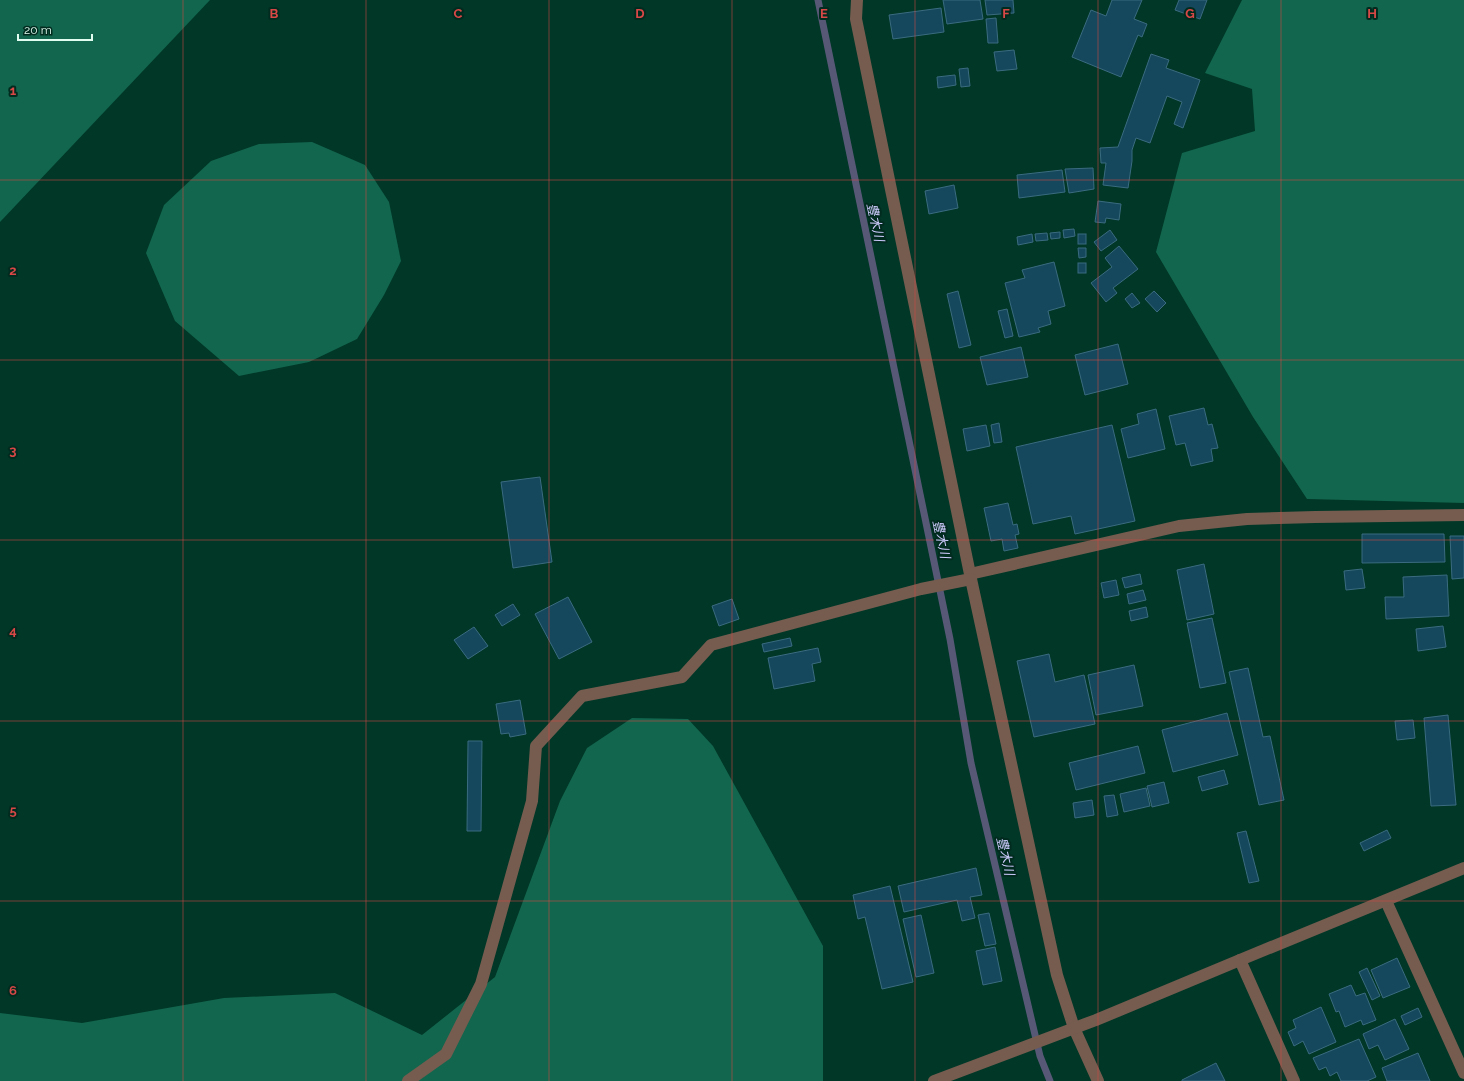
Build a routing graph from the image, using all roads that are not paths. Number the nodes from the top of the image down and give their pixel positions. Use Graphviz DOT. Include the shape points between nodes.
graph roads {
  1 [pos="857,0"];
  2 [pos="1464,515"];
  3 [pos="971,576"];
  4 [pos="1464,868"];
  5 [pos="1386,901"];
  6 [pos="1240,960"];
  7 [pos="1074,1028"];
  8 [pos="1464,1073"];
  9 [pos="408,1081"];
  10 [pos="934,1081"];
  11 [pos="1098,1081"];
  12 [pos="1294,1081"];
  1 -- 3 [label="street" via="856,19"];
  2 -- 3 [label="street" via="1255,519 1179,526"];
  3 -- 7 [label="street" via="1057,975"];
  3 -- 9 [label="street" via="711,645 682,677 582,696 536,746 532,801 481,984 446,1054"];
  4 -- 5 [label="street"];
  5 -- 6 [label="street"];
  5 -- 8 [label="street"];
  6 -- 7 [label="street"];
  6 -- 12 [label="street"];
  7 -- 10 [label="street"];
  7 -- 11 [label="street"];
}
